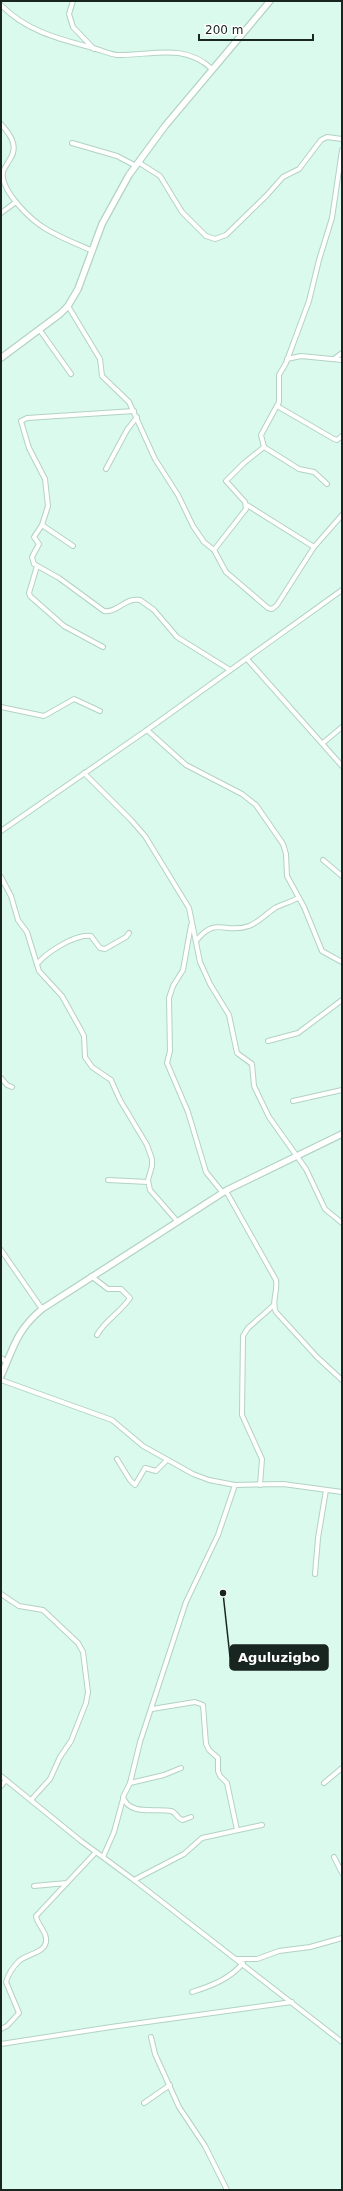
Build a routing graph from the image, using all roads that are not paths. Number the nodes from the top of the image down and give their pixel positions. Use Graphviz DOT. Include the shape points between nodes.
graph roads {
  1 [pos="74,1"];
  2 [pos="270,1"];
  3 [pos="1,5"];
  4 [pos="94,49"];
  5 [pos="212,69"];
  6 [pos="1,124"];
  7 [pos="342,139"];
  8 [pos="72,142"];
  9 [pos="342,150"];
  10 [pos="137,164"];
  11 [pos="16,202"];
  12 [pos="1,213"];
  13 [pos="93,251"];
  14 [pos="68,306"];
  15 [pos="39,329"];
  16 [pos="342,353"];
  17 [pos="1,358"];
  18 [pos="334,359"];
  19 [pos="287,360"];
  20 [pos="342,360"];
  21 [pos="71,374"];
  22 [pos="277,406"];
  23 [pos="134,411"];
  24 [pos="136,417"];
  25 [pos="342,436"];
  26 [pos="264,447"];
  27 [pos="106,469"];
  28 [pos="327,484"];
  29 [pos="246,504"];
  30 [pos="342,515"];
  31 [pos="42,525"];
  32 [pos="73,546"];
  33 [pos="314,547"];
  34 [pos="214,550"];
  35 [pos="37,566"];
  36 [pos="342,590"];
  37 [pos="103,648"];
  38 [pos="247,659"];
  39 [pos="230,670"];
  40 [pos="1,707"];
  41 [pos="100,711"];
  42 [pos="342,727"];
  43 [pos="147,730"];
  44 [pos="323,743"];
  45 [pos="342,766"];
  46 [pos="84,773"];
  47 [pos="1,831"];
  48 [pos="323,860"];
  49 [pos="342,876"];
  50 [pos="1,877"];
  51 [pos="298,898"];
  52 [pos="191,925"];
  53 [pos="129,933"];
  54 [pos="196,941"];
  55 [pos="342,962"];
  56 [pos="37,964"];
  57 [pos="342,1000"];
  58 [pos="268,1041"];
  59 [pos="1,1078"];
  60 [pos="12,1086"];
  61 [pos="342,1090"];
  62 [pos="293,1101"];
  63 [pos="342,1134"];
  64 [pos="297,1156"];
  65 [pos="108,1180"];
  66 [pos="148,1182"];
  67 [pos="224,1192"];
  68 [pos="177,1221"];
  69 [pos="342,1223"];
  70 [pos="1,1250"];
  71 [pos="91,1276"];
  72 [pos="274,1305"];
  73 [pos="42,1309"];
  74 [pos="97,1335"];
  75 [pos="1,1358"];
  76 [pos="7,1362"];
  77 [pos="1,1376"];
  78 [pos="1,1380"];
  79 [pos="342,1380"];
  80 [pos="117,1459"];
  81 [pos="167,1460"];
  82 [pos="234,1485"];
  83 [pos="260,1485"];
  84 [pos="326,1490"];
  85 [pos="342,1492"];
  86 [pos="315,1574"];
  87 [pos="1,1594"];
  88 [pos="152,1709"];
  89 [pos="181,1768"];
  90 [pos="342,1768"];
  91 [pos="1,1776"];
  92 [pos="6,1780"];
  93 [pos="130,1783"];
  94 [pos="324,1783"];
  95 [pos="1,1786"];
  96 [pos="123,1799"];
  97 [pos="31,1800"];
  98 [pos="191,1817"];
  99 [pos="262,1825"];
  100 [pos="237,1830"];
  101 [pos="96,1852"];
  102 [pos="103,1857"];
  103 [pos="334,1857"];
  104 [pos="342,1873"];
  105 [pos="134,1880"];
  106 [pos="67,1883"];
  107 [pos="34,1886"];
  108 [pos="342,1938"];
  109 [pos="236,1959"];
  110 [pos="243,1963"];
  111 [pos="192,1992"];
  112 [pos="292,2002"];
  113 [pos="1,2029"];
  114 [pos="151,2037"];
  115 [pos="1,2039"];
  116 [pos="342,2042"];
  117 [pos="1,2044"];
  118 [pos="170,2085"];
  119 [pos="144,2103"];
  120 [pos="227,2190"];
  1 -- 4 [label="street" via="69,14 73,27"];
  2 -- 5 [label="main road"];
  3 -- 4 [label="street" via="27,26"];
  4 -- 5 [label="street" via="116,55 163,51 193,57"];
  5 -- 10 [label="main road"];
  6 -- 11 [label="street" via="15,148 3,177 5,186"];
  7 -- 10 [label="street" via="321,140 300,169 280,179 268,195 226,235 215,239 206,236 182,212 160,176"];
  8 -- 10 [label="street"];
  9 -- 19 [label="street" via="332,218 306,312"];
  10 -- 13 [label="main road" via="102,224"];
  11 -- 12 [label="street"];
  11 -- 13 [label="street" via="44,228"];
  13 -- 14 [label="main road" via="78,289"];
  14 -- 15 [label="main road"];
  14 -- 23 [label="street" via="100,359 102,376 121,392"];
  15 -- 17 [label="main road"];
  15 -- 21 [label="street"];
  16 -- 18 [label="street"];
  18 -- 19 [label="street" via="301,356"];
  18 -- 20 [label="street"];
  19 -- 22 [label="street" via="278,379"];
  22 -- 25 [label="street" via="334,439"];
  22 -- 26 [label="street" via="261,435"];
  23 -- 24 [label="street"];
  23 -- 31 [label="street" via="22,419 21,424 29,448 45,480 48,506"];
  24 -- 27 [label="street"];
  24 -- 34 [label="street" via="155,459 178,495 193,526 204,542"];
  26 -- 28 [label="street" via="299,469 314,472"];
  26 -- 29 [label="street" via="226,481"];
  29 -- 33 [label="street"];
  29 -- 34 [label="street" via="246,509"];
  30 -- 33 [label="street"];
  31 -- 32 [label="street"];
  31 -- 35 [label="street" via="34,537 39,543 32,562"];
  33 -- 34 [label="street" via="281,600 272,609 226,572"];
  35 -- 37 [label="street" via="28,593 30,596 64,626"];
  35 -- 39 [label="street" via="59,578 104,611 111,611 128,600 140,600 154,610 176,637"];
  36 -- 38 [label="street"];
  38 -- 39 [label="street"];
  38 -- 44 [label="street"];
  39 -- 43 [label="street"];
  40 -- 41 [label="street" via="44,716 74,699"];
  42 -- 44 [label="street"];
  43 -- 46 [label="street"];
  43 -- 51 [label="street" via="186,765 242,794 256,805 282,844 286,854 287,876"];
  44 -- 45 [label="street"];
  46 -- 47 [label="street"];
  46 -- 52 [label="street" via="145,836 189,908"];
  48 -- 49 [label="street"];
  50 -- 56 [label="street" via="11,896 18,920 27,932"];
  51 -- 54 [label="street" via="239,929 223,926 208,929"];
  51 -- 55 [label="street" via="322,951"];
  52 -- 54 [label="street"];
  52 -- 67 [label="street" via="183,970 169,998 170,1051 167,1063 188,1112 206,1172"];
  53 -- 56 [label="street" via="105,949 100,948 92,936 84,937 56,948"];
  54 -- 64 [label="street" via="206,976 231,1019 237,1054 252,1064 254,1086 269,1117"];
  56 -- 66 [label="street" via="44,978 62,996 81,1030 87,1062 111,1080 147,1145 152,1166"];
  57 -- 58 [label="street" via="298,1033"];
  59 -- 60 [label="street" via="7,1086"];
  61 -- 62 [label="street"];
  63 -- 64 [label="main road"];
  64 -- 67 [label="main road"];
  64 -- 69 [label="street" via="325,1209"];
  65 -- 66 [label="street"];
  66 -- 68 [label="street" via="155,1198"];
  67 -- 68 [label="main road"];
  67 -- 72 [label="street" via="275,1277 277,1286"];
  68 -- 71 [label="main road"];
  70 -- 73 [label="street"];
  71 -- 73 [label="main road"];
  71 -- 74 [label="street" via="108,1289 121,1289 130,1298 102,1325"];
  72 -- 79 [label="street" via="276,1312 285,1322"];
  72 -- 83 [label="street" via="248,1328 243,1336 242,1415 262,1460"];
  73 -- 76 [label="main road" via="18,1335"];
  75 -- 76 [label="street"];
  76 -- 77 [label="main road"];
  78 -- 81 [label="street" via="112,1420 133,1440"];
  80 -- 81 [label="street" via="135,1485 145,1468 156,1471"];
  81 -- 82 [label="street" via="193,1474"];
  82 -- 83 [label="street"];
  82 -- 88 [label="street" via="218,1535 186,1602"];
  83 -- 84 [label="street" via="284,1484"];
  84 -- 85 [label="street"];
  84 -- 86 [label="street"];
  87 -- 97 [label="street" via="19,1606 43,1610 78,1643 82,1652 88,1692 71,1741 50,1779"];
  88 -- 93 [label="street" via="140,1742"];
  88 -- 100 [label="street" via="195,1702 203,1704 206,1744 218,1758 218,1771 227,1783"];
  89 -- 93 [label="street"];
  90 -- 94 [label="street"];
  91 -- 92 [label="street"];
  92 -- 95 [label="street"];
  92 -- 97 [label="street"];
  93 -- 96 [label="street"];
  96 -- 98 [label="street" via="135,1809 172,1811 182,1820"];
  96 -- 102 [label="street" via="114,1832"];
  97 -- 101 [label="street"];
  99 -- 100 [label="street"];
  100 -- 105 [label="street" via="202,1838 184,1854"];
  101 -- 102 [label="street"];
  101 -- 106 [label="street"];
  102 -- 105 [label="street"];
  103 -- 104 [label="street"];
  105 -- 109 [label="street"];
  106 -- 107 [label="street"];
  106 -- 113 [label="street" via="36,1916 46,1936 46,1944 41,1950 19,1961 7,1977 6,1982 19,2012"];
  108 -- 109 [label="street" via="310,1947 278,1951 257,1959"];
  109 -- 110 [label="street"];
  110 -- 111 [label="street" via="234,1974"];
  110 -- 112 [label="street"];
  112 -- 116 [label="street"];
  112 -- 117 [label="street"];
  114 -- 118 [label="street" via="155,2054"];
  115 -- 117 [label="street"];
  118 -- 119 [label="street"];
  118 -- 120 [label="street" via="179,2107 205,2146"];
}
